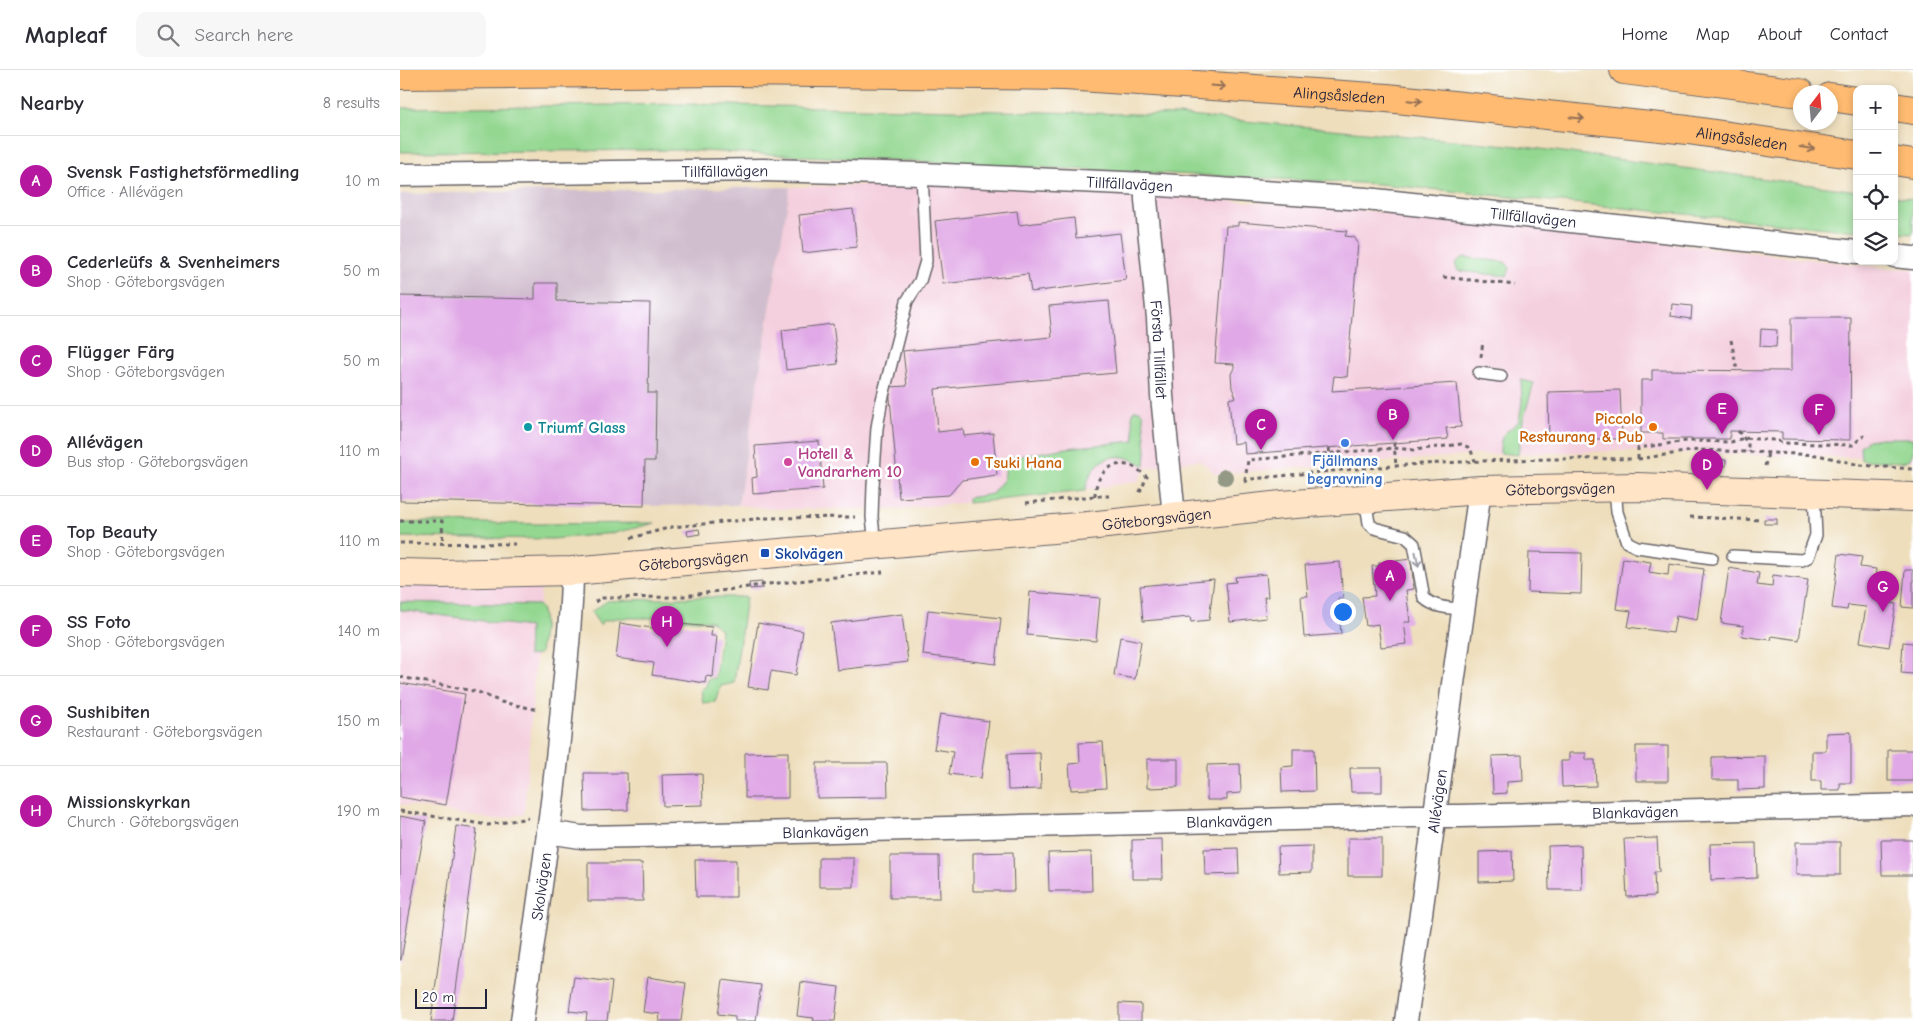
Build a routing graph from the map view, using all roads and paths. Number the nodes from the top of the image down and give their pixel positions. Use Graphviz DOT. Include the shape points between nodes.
graph roads {
  1 [pos="1624,70"];
  2 [pos="400,75"];
  3 [pos="1793,92"];
  4 [pos="1838,98"];
  5 [pos="1853,100"];
  6 [pos="1898,108"];
  7 [pos="1913,110"];
  8 [pos="1853,154"];
  9 [pos="1898,162"];
  10 [pos="1913,164"];
  11 [pos="922,174"];
  12 [pos="400,175"];
  13 [pos="1146,184"];
  14 [pos="1853,252"];
  15 [pos="1898,256"];
  16 [pos="1913,258"];
  17 [pos="1443,277"];
  18 [pos="1516,285"];
  19 [pos="1731,340"];
  20 [pos="1737,370"];
  21 [pos="1478,373"];
  22 [pos="1501,376"];
  23 [pos="1738,431"];
  24 [pos="1864,435"];
  25 [pos="1744,438"];
  26 [pos="1394,446"];
  27 [pos="1328,448"];
  28 [pos="1748,452"];
  29 [pos="1329,453"];
  30 [pos="1768,453"];
  31 [pos="1638,459"];
  32 [pos="1475,461"];
  33 [pos="1396,466"];
  34 [pos="1764,469"];
  35 [pos="1331,470"];
  36 [pos="1245,482"];
  37 [pos="1615,488"];
  38 [pos="1480,490"];
  39 [pos="1139,494"];
  40 [pos="1814,494"];
  41 [pos="1095,496"];
  42 [pos="1913,497"];
  43 [pos="1367,510"];
  44 [pos="1174,516"];
  45 [pos="400,521"];
  46 [pos="875,544"];
  47 [pos="443,545"];
  48 [pos="1733,556"];
  49 [pos="1712,558"];
  50 [pos="572,571"];
  51 [pos="400,573"];
  52 [pos="1463,609"];
  53 [pos="400,677"];
  54 [pos="442,685"];
  55 [pos="441,690"];
  56 [pos="545,711"];
  57 [pos="1913,806"];
  58 [pos="400,811"];
  59 [pos="1434,817"];
  60 [pos="530,818"];
  61 [pos="548,832"];
  62 [pos="522,1021"];
  63 [pos="1406,1021"];
  1 -- 3 [label="highway"];
  2 -- 8 [label="highway, Alingsåsleden, one-way" via="728,72 1065,76 1387,98 1688,130"];
  4 -- 5 [label="highway"];
  6 -- 7 [label="highway"];
  9 -- 10 [label="highway"];
  11 -- 12 [label="street, Tillfällavägen" via="763,170"];
  11 -- 13 [label="street, Tillfällavägen"];
  11 -- 46 [label="lane" via="926,261 920,281 907,301 881,404 872,502"];
  13 -- 14 [label="street, Tillfällavägen" via="1366,199"];
  13 -- 44 [label="street, Första Tillfället"];
  15 -- 16 [label="street"];
  17 -- 18 [label="path"];
  19 -- 20 [label="path"];
  21 -- 22 [label="lane"];
  23 -- 25 [label="path"];
  24 -- 25 [label="path" via="1853,445"];
  25 -- 28 [label="path"];
  25 -- 31 [label="path" via="1731,442 1687,441 1638,448"];
  26 -- 29 [label="path"];
  26 -- 32 [label="path" via="1414,450 1461,444 1470,448"];
  26 -- 33 [label="path"];
  27 -- 29 [label="path"];
  29 -- 35 [label="path"];
  29 -- 36 [label="path" via="1248,460"];
  30 -- 34 [label="path"];
  37 -- 38 [label="street, Göteborgsvägen"];
  37 -- 40 [label="street, Göteborgsvägen"];
  37 -- 49 [label="lane" via="1617,512 1627,542 1637,547"];
  38 -- 43 [label="street, Göteborgsvägen"];
  38 -- 52 [label="street, Allévägen"];
  39 -- 41 [label="path" via="1147,477 1127,464 1117,464 1099,478"];
  40 -- 42 [label="street, Göteborgsvägen"];
  40 -- 48 [label="lane" via="1816,535 1808,557 1802,560"];
  43 -- 44 [label="street, Göteborgsvägen"];
  43 -- 52 [label="lane, one-way" via="1374,528 1405,536 1414,544 1424,598 1440,607"];
  44 -- 46 [label="street, Göteborgsvägen"];
  45 -- 47 [label="path" via="442,521"];
  46 -- 50 [label="street, Göteborgsvägen"];
  50 -- 51 [label="street, Göteborgsvägen"];
  50 -- 61 [label="street, Skolvägen" via="565,679"];
  52 -- 59 [label="street, Allévägen"];
  53 -- 54 [label="path"];
  54 -- 55 [label="path"];
  54 -- 56 [label="path"];
  57 -- 59 [label="street, Blankavägen"];
  58 -- 60 [label="path" via="488,825"];
  59 -- 61 [label="street, Blankavägen" via="581,837"];
  59 -- 63 [label="street, Allévägen"];
  61 -- 62 [label="street, Skolvägen"];
}
